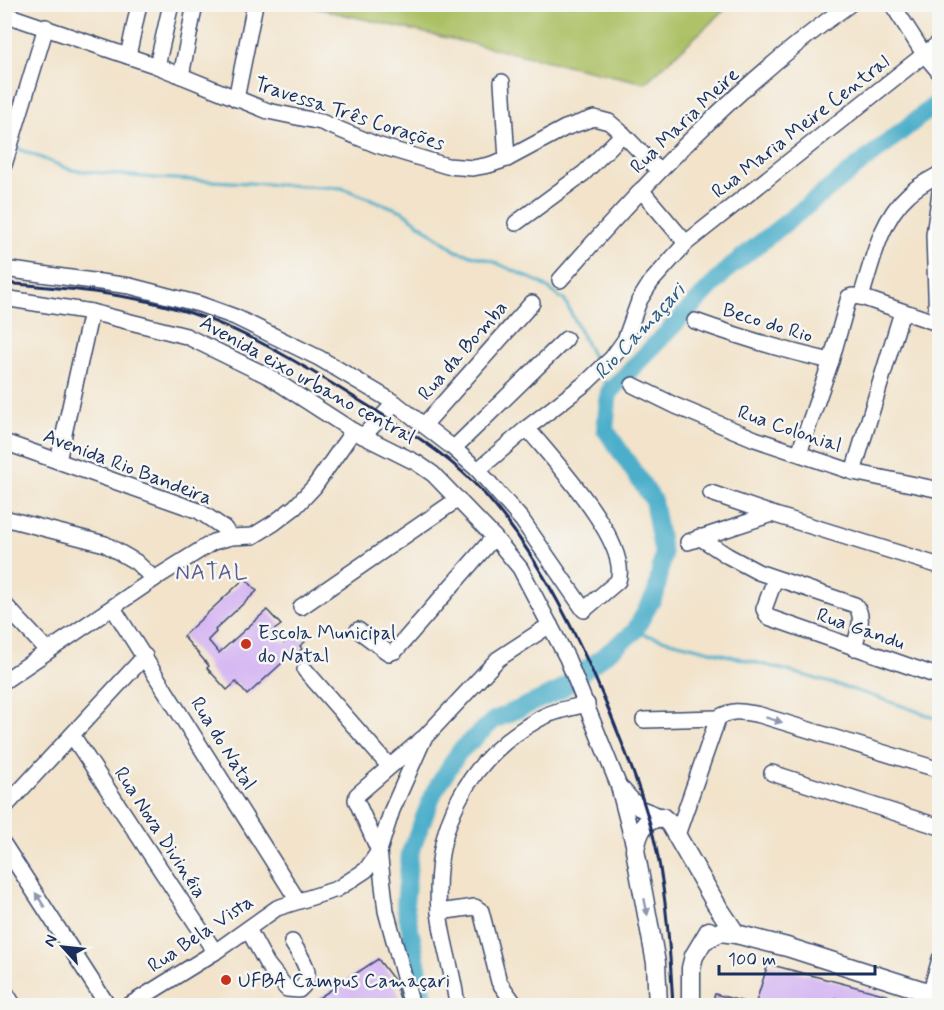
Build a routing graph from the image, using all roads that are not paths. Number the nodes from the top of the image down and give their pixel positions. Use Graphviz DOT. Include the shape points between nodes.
graph roads {
  1 [pos="139,4"];
  2 [pos="171,4"];
  3 [pos="195,4"];
  4 [pos="255,4"];
  5 [pos="850,4"];
  6 [pos="892,4"];
  7 [pos="4,14"];
  8 [pos="46,27"];
  9 [pos="939,42"];
  10 [pos="924,54"];
  11 [pos="128,56"];
  12 [pos="157,66"];
  13 [pos="939,73"];
  14 [pos="181,76"];
  15 [pos="502,82"];
  16 [pos="236,99"];
  17 [pos="623,134"];
  18 [pos="507,159"];
  19 [pos="4,165"];
  20 [pos="659,171"];
  21 [pos="939,174"];
  22 [pos="641,190"];
  23 [pos="939,192"];
  24 [pos="516,223"];
  25 [pos="686,243"];
  26 [pos="4,269"];
  27 [pos="560,280"];
  28 [pos="856,296"];
  29 [pos="4,298"];
  30 [pos="532,303"];
  31 [pos="92,312"];
  32 [pos="902,312"];
  33 [pos="695,321"];
  34 [pos="938,323"];
  35 [pos="566,339"];
  36 [pos="831,361"];
  37 [pos="633,385"];
  38 [pos="394,403"];
  39 [pos="424,425"];
  40 [pos="526,428"];
  41 [pos="358,433"];
  42 [pos="4,442"];
  43 [pos="454,448"];
  44 [pos="799,453"];
  45 [pos="58,461"];
  46 [pos="478,470"];
  47 [pos="853,472"];
  48 [pos="939,490"];
  49 [pos="711,493"];
  50 [pos="458,499"];
  51 [pos="772,514"];
  52 [pos="4,518"];
  53 [pos="231,537"];
  54 [pos="494,537"];
  55 [pos="939,566"];
  56 [pos="154,579"];
  57 [pos="775,579"];
  58 [pos="4,604"];
  59 [pos="301,607"];
  60 [pos="113,608"];
  61 [pos="550,625"];
  62 [pos="358,630"];
  63 [pos="854,648"];
  64 [pos="48,651"];
  65 [pos="145,656"];
  66 [pos="306,670"];
  67 [pos="939,677"];
  68 [pos="4,681"];
  69 [pos="585,699"];
  70 [pos="718,718"];
  71 [pos="644,720"];
  72 [pos="72,735"];
  73 [pos="424,738"];
  74 [pos="389,766"];
  75 [pos="939,770"];
  76 [pos="772,773"];
  77 [pos="618,784"];
  78 [pos="4,808"];
  79 [pos="673,823"];
  80 [pos="939,826"];
  81 [pos="4,845"];
  82 [pos="379,850"];
  83 [pos="635,850"];
  84 [pos="298,901"];
  85 [pos="716,904"];
  86 [pos="439,912"];
  87 [pos="248,928"];
  88 [pos="736,934"];
  89 [pos="703,941"];
  90 [pos="292,942"];
  91 [pos="215,952"];
  92 [pos="939,959"];
  93 [pos="4,990"];
  94 [pos="931,1000"];
  95 [pos="105,1004"];
  96 [pos="14,1005"];
  97 [pos="128,1005"];
  98 [pos="412,1005"];
  99 [pos="457,1005"];
  100 [pos="516,1005"];
  101 [pos="658,1005"];
  102 [pos="691,1005"];
  1 -- 11 [label="street"];
  2 -- 12 [label="street"];
  3 -- 14 [label="street"];
  4 -- 16 [label="street"];
  5 -- 20 [label="street, Rua Maria Meire" via="746,88"];
  6 -- 10 [label="street"];
  7 -- 8 [label="street, Travessa Três Corações"];
  8 -- 11 [label="street, Travessa Três Corações"];
  8 -- 19 [label="street"];
  9 -- 10 [label="street, Rua Maria Meire Central"];
  10 -- 13 [label="street"];
  10 -- 25 [label="street, Rua Maria Meire Central"];
  11 -- 12 [label="street, Travessa Três Corações"];
  12 -- 14 [label="street, Travessa Três Corações"];
  14 -- 16 [label="street, Travessa Três Corações"];
  15 -- 18 [label="street"];
  16 -- 18 [label="street, Travessa Três Corações" via="268,111 321,122 377,145 447,166 472,168"];
  17 -- 18 [label="street, Travessa Três Corações" via="609,122 594,118"];
  17 -- 20 [label="street, Travessa Três Corações"];
  17 -- 24 [label="street" via="584,173"];
  20 -- 22 [label="street, Rua Maria Meire"];
  21 -- 28 [label="street" via="906,196 896,209"];
  22 -- 25 [label="street"];
  22 -- 27 [label="street, Rua Maria Meire"];
  23 -- 34 [label="street" via="934,235"];
  25 -- 40 [label="street, Rua Maria Meire Central" via="651,282 639,301 625,340 612,358"];
  26 -- 38 [label="street" via="130,286 199,304 319,358"];
  28 -- 32 [label="street"];
  28 -- 36 [label="street" via="848,298"];
  29 -- 31 [label="street, Avenida eixo urbano central"];
  30 -- 39 [label="street, Rua da Bomba"];
  31 -- 41 [label="street, Avenida eixo urbano central" via="200,341 268,376"];
  31 -- 45 [label="street"];
  32 -- 34 [label="street"];
  32 -- 47 [label="street"];
  33 -- 36 [label="street, Beco do Rio" via="770,347"];
  35 -- 43 [label="street"];
  36 -- 44 [label="street"];
  37 -- 44 [label="street, Rua Colonial" via="714,423"];
  38 -- 39 [label="street"];
  38 -- 41 [label="street"];
  39 -- 43 [label="street"];
  40 -- 46 [label="street, Rua Maria Meire Central"];
  40 -- 46 [label="street" via="588,502 618,559 618,581 584,610 522,520"];
  41 -- 50 [label="street, Avenida eixo urbano central" via="417,463"];
  41 -- 53 [label="street" via="295,507 253,536"];
  42 -- 45 [label="street, Avenida Rio Bandeira"];
  43 -- 46 [label="street"];
  44 -- 47 [label="street, Rua Colonial"];
  45 -- 53 [label="street, Avenida Rio Bandeira" via="199,511"];
  47 -- 48 [label="street, Rua Colonial"];
  49 -- 51 [label="street"];
  50 -- 54 [label="street"];
  50 -- 59 [label="street"];
  51 -- 55 [label="street"];
  51 -- 57 [label="street" via="693,539"];
  52 -- 56 [label="street" via="105,544 136,562"];
  53 -- 56 [label="street" via="213,542"];
  54 -- 61 [label="street" via="520,568"];
  54 -- 62 [label="street" via="395,651 389,653"];
  56 -- 60 [label="street"];
  57 -- 63 [label="street" via="859,609 861,622"];
  57 -- 63 [label="street, Rua Gandu" via="764,609 768,617"];
  58 -- 64 [label="street"];
  60 -- 64 [label="street"];
  60 -- 65 [label="street, Rua do Natal"];
  61 -- 69 [label="street"];
  61 -- 73 [label="street" via="498,659"];
  63 -- 67 [label="street, Rua Gandu"];
  64 -- 68 [label="street"];
  65 -- 72 [label="street"];
  65 -- 84 [label="street, Rua do Natal"];
  66 -- 74 [label="street"];
  69 -- 77 [label="street"];
  69 -- 86 [label="street" via="540,718 498,748 478,768 461,795 446,832 438,865"];
  70 -- 71 [label="street"];
  70 -- 75 [label="street, one-way" via="728,711 760,715"];
  70 -- 79 [label="street"];
  72 -- 78 [label="street"];
  72 -- 91 [label="street, Rua Nova Divinéia"];
  73 -- 74 [label="street"];
  73 -- 82 [label="street"];
  74 -- 82 [label="street" via="356,800"];
  76 -- 80 [label="street"];
  77 -- 79 [label="street" via="639,808"];
  77 -- 83 [label="street"];
  79 -- 83 [label="main road" via="649,821 642,827"];
  79 -- 85 [label="main road"];
  95 -- 81 [label="street, one-way"];
  82 -- 84 [label="street, Rua Bela Vista" via="366,870 350,882 337,890"];
  82 -- 98 [label="street" via="386,911"];
  83 -- 101 [label="main road, one-way" via="656,963"];
  84 -- 87 [label="street, Rua Bela Vista" via="277,908"];
  85 -- 88 [label="main road"];
  85 -- 89 [label="main road" via="712,925"];
  86 -- 99 [label="street"];
  86 -- 100 [label="street" via="475,908 481,911 499,982"];
  87 -- 90 [label="street" via="267,964 287,989 299,990 306,984 307,969"];
  87 -- 91 [label="street, Rua Bela Vista"];
  88 -- 89 [label="main road" via="720,932"];
  88 -- 94 [label="main road" via="899,984"];
  89 -- 102 [label="main road" via="691,968"];
  91 -- 97 [label="street, Rua Bela Vista"];
  92 -- 94 [label="street"];
  93 -- 96 [label="street"];
}
